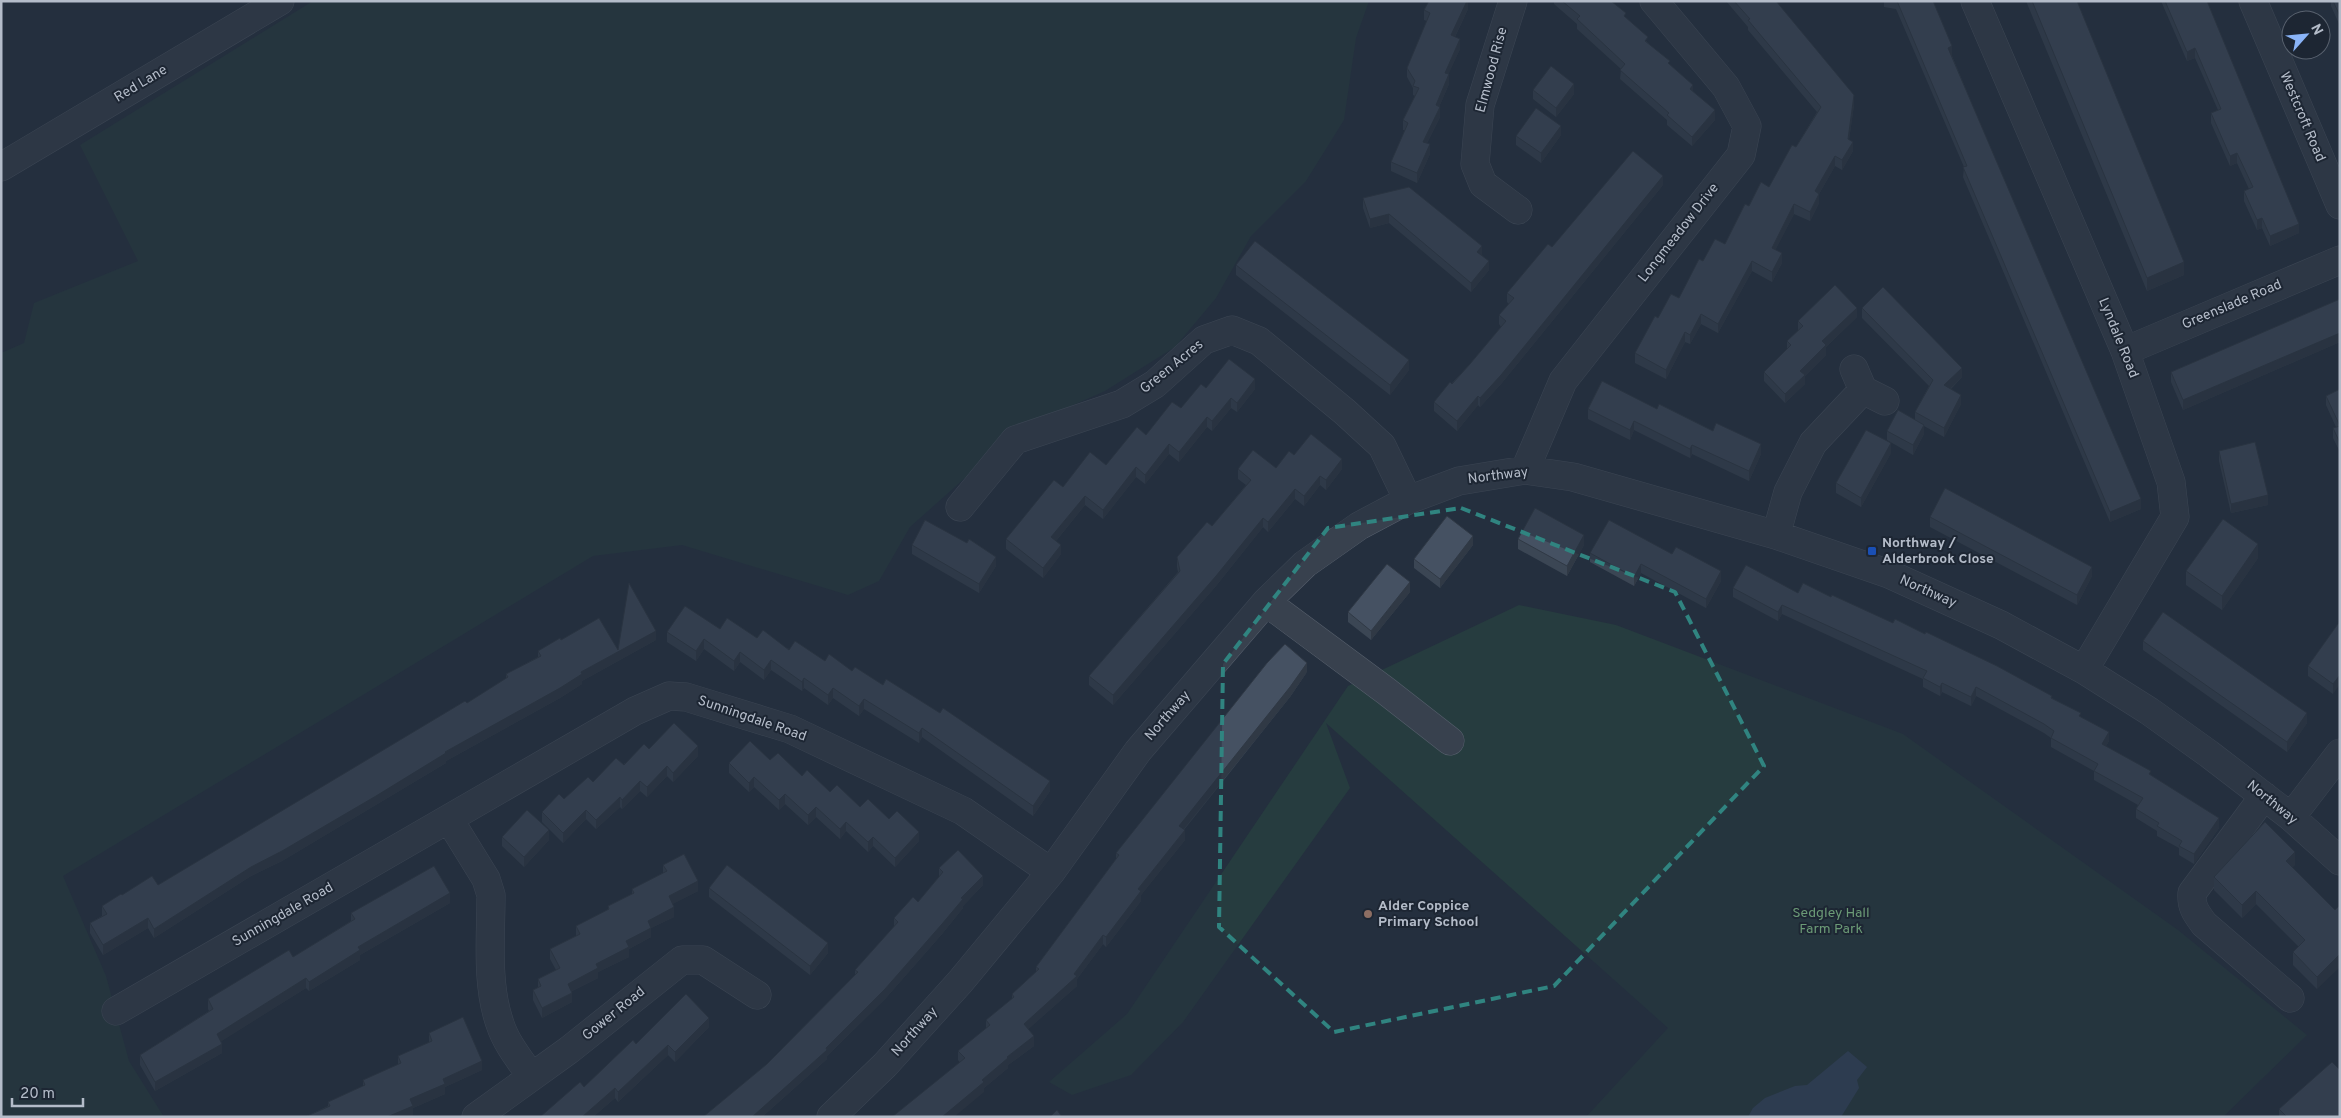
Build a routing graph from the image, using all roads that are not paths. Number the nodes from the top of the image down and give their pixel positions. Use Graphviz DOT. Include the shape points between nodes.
graph roads {
  1 [pos="280,1"];
  2 [pos="1513,1"];
  3 [pos="1654,1"];
  4 [pos="1975,1"];
  5 [pos="2253,1"];
  6 [pos="1,166"];
  7 [pos="2340,206"];
  8 [pos="1518,210"];
  9 [pos="2340,260"];
  10 [pos="2125,351"];
  11 [pos="1867,387"];
  12 [pos="1525,470"];
  13 [pos="1408,500"];
  14 [pos="960,507"];
  15 [pos="1776,535"];
  16 [pos="1266,602"];
  17 [pos="2084,670"];
  18 [pos="1450,741"];
  19 [pos="2340,752"];
  20 [pos="2264,796"];
  21 [pos="2291,818"];
  22 [pos="450,819"];
  23 [pos="2340,861"];
  24 [pos="1051,872"];
  25 [pos="757,995"];
  26 [pos="2290,998"];
  27 [pos="116,1011"];
  28 [pos="531,1076"];
  29 [pos="476,1117"];
  30 [pos="831,1117"];
  1 -- 6 [label="street, Red Lane"];
  2 -- 8 [label="street, Elmwood Rise" via="1480,105 1475,164 1483,184"];
  3 -- 12 [label="street, Longmeadow Drive" via="1726,87 1747,126 1740,155 1562,381"];
  4 -- 10 [label="street, Lyndale Road"];
  5 -- 7 [label="street, Westcroft Road"];
  9 -- 10 [label="street, Greenslade Road"];
  10 -- 17 [label="street, Lyndale Road" via="2171,482 2175,516"];
  11 -- 15 [label="street" via="1813,443 1788,492"];
  12 -- 13 [label="street, Northway" via="1460,482"];
  12 -- 15 [label="street, Northway" via="1573,478"];
  13 -- 14 [label="street, Green Acres" via="1382,446 1259,341 1232,330 1204,340 1155,384 1122,404 1015,440"];
  13 -- 16 [label="street, Northway" via="1359,526 1305,564"];
  15 -- 17 [label="street, Northway" via="1889,574 2001,625"];
  16 -- 18 [label="street"];
  16 -- 24 [label="street, Northway" via="1138,751"];
  17 -- 20 [label="street, Northway" via="2149,711"];
  19 -- 21 [label="street"];
  20 -- 21 [label="street, Northway"];
  20 -- 26 [label="street" via="2192,893 2192,901 2204,924"];
  21 -- 23 [label="street, Northway"];
  22 -- 24 [label="street, Sunningdale Road" via="635,711 669,696 686,697 790,729 954,807"];
  22 -- 27 [label="street, Sunningdale Road"];
  22 -- 28 [label="street" via="486,879 491,895 492,990 500,1024"];
  24 -- 30 [label="street, Northway" via="960,982 885,1065"];
  25 -- 28 [label="street, Gower Road" via="703,960 682,960 569,1050"];
  28 -- 29 [label="street, Gower Road"];
}
